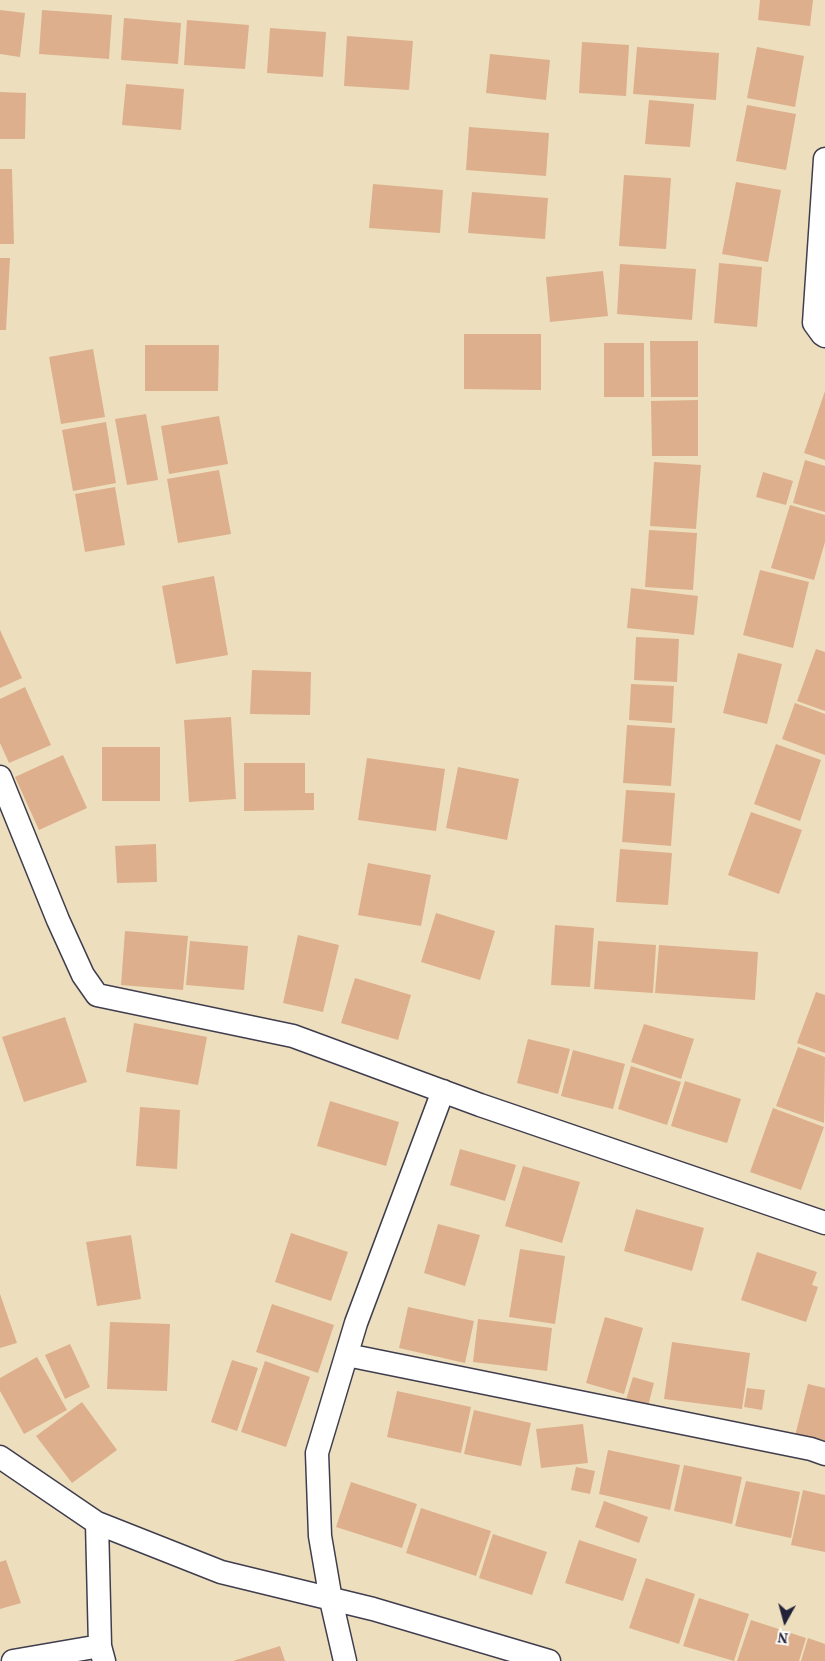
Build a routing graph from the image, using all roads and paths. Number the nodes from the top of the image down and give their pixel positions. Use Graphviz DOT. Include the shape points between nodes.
graph roads {
  1 [pos="825,159"];
  2 [pos="825,336"];
  3 [pos="0,777"];
  4 [pos="443,1091"];
  5 [pos="823,1217"];
  6 [pos="347,1355"];
  7 [pos="825,1454"];
  8 [pos="0,1457"];
  9 [pos="97,1522"];
  10 [pos="331,1600"];
  11 [pos="102,1654"];
  12 [pos="13,1661"];
  13 [pos="346,1661"];
  14 [pos="549,1661"];
  1 -- 2 [label="street" via="814,323"];
  3 -- 4 [label="street" via="58,920 83,975 97,995 293,1036"];
  4 -- 5 [label="street"];
  4 -- 6 [label="street"];
  6 -- 7 [label="street"];
  6 -- 10 [label="street" via="317,1453 320,1536"];
  8 -- 9 [label="street"];
  9 -- 10 [label="street" via="221,1572"];
  9 -- 11 [label="street"];
  10 -- 13 [label="street"];
  10 -- 14 [label="street" via="373,1609"];
  11 -- 12 [label="street"];
}
